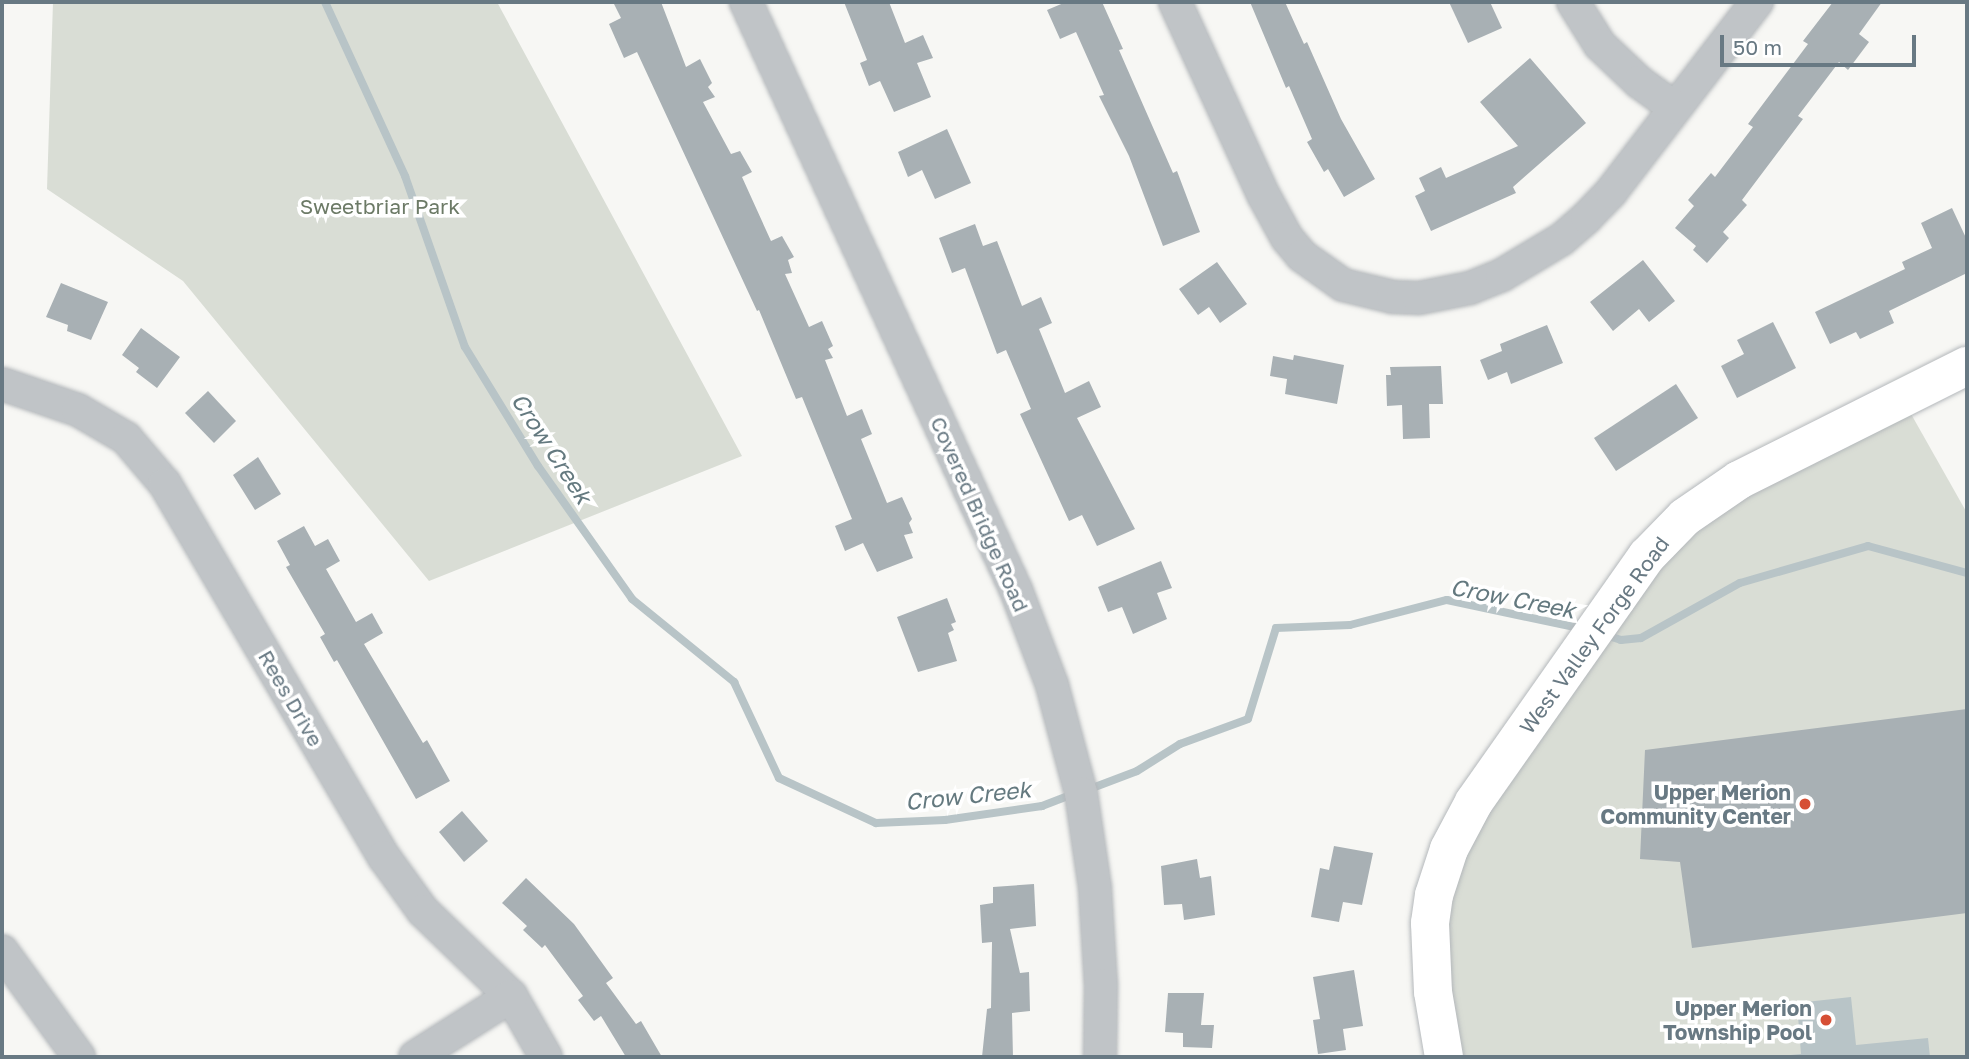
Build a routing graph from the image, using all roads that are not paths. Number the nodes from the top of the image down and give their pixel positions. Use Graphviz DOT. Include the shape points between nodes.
graph roads {
  1 [pos="746,2"];
  2 [pos="1175,2"];
  3 [pos="1573,2"];
  4 [pos="1757,2"];
  5 [pos="1675,108"];
  6 [pos="1967,366"];
  7 [pos="2,384"];
  8 [pos="2,951"];
  9 [pos="511,996"];
  10 [pos="79,1057"];
  11 [pos="415,1057"];
  12 [pos="546,1057"];
  13 [pos="1100,1057"];
  14 [pos="1444,1057"];
  1 -- 13 [label="street, Covered Bridge Road" via="1016,590 1052,685 1078,782 1100,937"];
  2 -- 5 [label="street" via="1287,238 1322,273 1368,293 1419,298 1444,295 1470,288 1533,258 1587,217 1611,192"];
  3 -- 5 [label="street" via="1600,45"];
  4 -- 5 [label="street"];
  6 -- 14 [label="main road, West Valley Forge Road" via="1710,497 1665,536 1607,611 1474,803 1441,870 1430,923 1430,955"];
  7 -- 9 [label="street, Rees Drive" via="78,410 126,438 164,484 384,857 423,911"];
  8 -- 10 [label="street"];
  9 -- 11 [label="street"];
  9 -- 12 [label="street, Rees Drive"];
}
